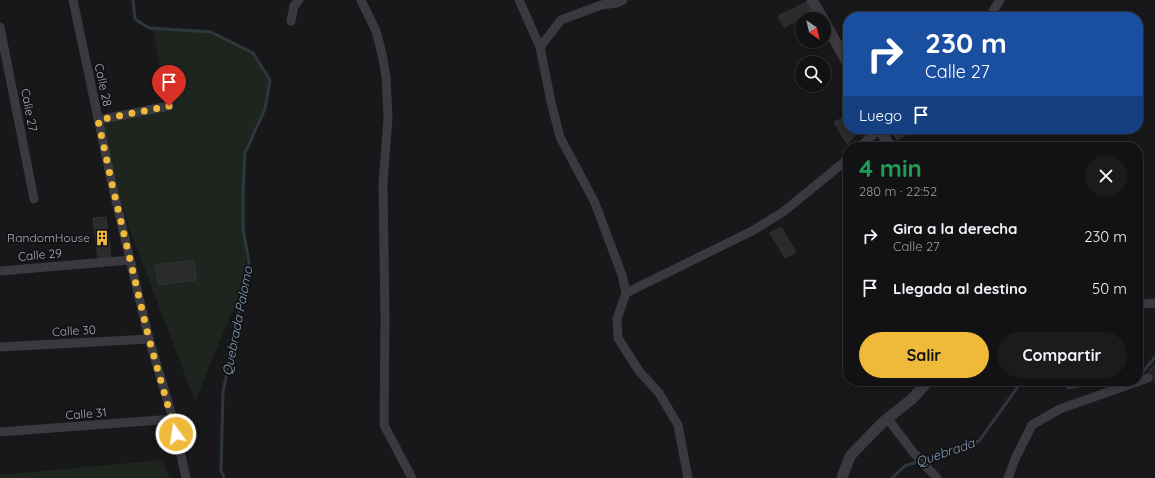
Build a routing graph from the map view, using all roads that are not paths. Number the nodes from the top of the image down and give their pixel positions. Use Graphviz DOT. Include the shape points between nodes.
graph roads {
  1 [pos="73,0"];
  2 [pos="299,0"];
  3 [pos="361,0"];
  4 [pos="519,0"];
  5 [pos="623,0"];
  6 [pos="812,0"];
  7 [pos="1000,0"];
  8 [pos="819,12"];
  9 [pos="992,12"];
  10 [pos="291,21"];
  11 [pos="0,27"];
  12 [pos="831,34"];
  13 [pos="540,47"];
  14 [pos="843,55"];
  15 [pos="169,106"];
  16 [pos="98,120"];
  17 [pos="874,134"];
  18 [pos="866,142"];
  19 [pos="843,163"];
  20 [pos="34,199"];
  21 [pos="130,260"];
  22 [pos="0,271"];
  23 [pos="626,293"];
  24 [pos="1155,303"];
  25 [pos="1143,304"];
  26 [pos="149,339"];
  27 [pos="0,347"];
  28 [pos="1148,378"];
  29 [pos="1143,380"];
  30 [pos="924,386"];
  31 [pos="1125,386"];
  32 [pos="888,418"];
  33 [pos="173,419"];
  34 [pos="0,432"];
  35 [pos="186,478"];
  36 [pos="412,478"];
  37 [pos="688,478"];
  38 [pos="842,478"];
  39 [pos="936,478"];
  40 [pos="1008,478"];
  1 -- 16 [label="street, Calle 28"];
  2 -- 10 [label="street" via="294,6"];
  3 -- 36 [label="street" via="376,31 386,77 388,118 383,184 384,425"];
  4 -- 13 [label="street"];
  5 -- 13 [label="street" via="561,20"];
  6 -- 8 [label="street"];
  7 -- 9 [label="street"];
  11 -- 20 [label="street, Calle 27"];
  12 -- 14 [label="street"];
  13 -- 23 [label="street" via="560,137 594,203 622,275"];
  15 -- 16 [label="street"];
  16 -- 21 [label="street, Calle 28"];
  17 -- 18 [label="street"];
  19 -- 23 [label="street" via="784,212 759,228"];
  21 -- 22 [label="street, Calle 29"];
  21 -- 26 [label="street, Calle 28"];
  23 -- 37 [label="street" via="617,319 618,338 639,371 659,393 678,425"];
  24 -- 25 [label="street"];
  26 -- 27 [label="street, Calle 30"];
  26 -- 33 [label="street, Calle 28"];
  28 -- 29 [label="street"];
  30 -- 32 [label="street"];
  31 -- 40 [label="street" via="1060,409 1032,425"];
  32 -- 38 [label="street" via="850,456"];
  32 -- 39 [label="street"];
  33 -- 34 [label="street, Calle 31"];
  33 -- 35 [label="street, Calle 28"];
}
